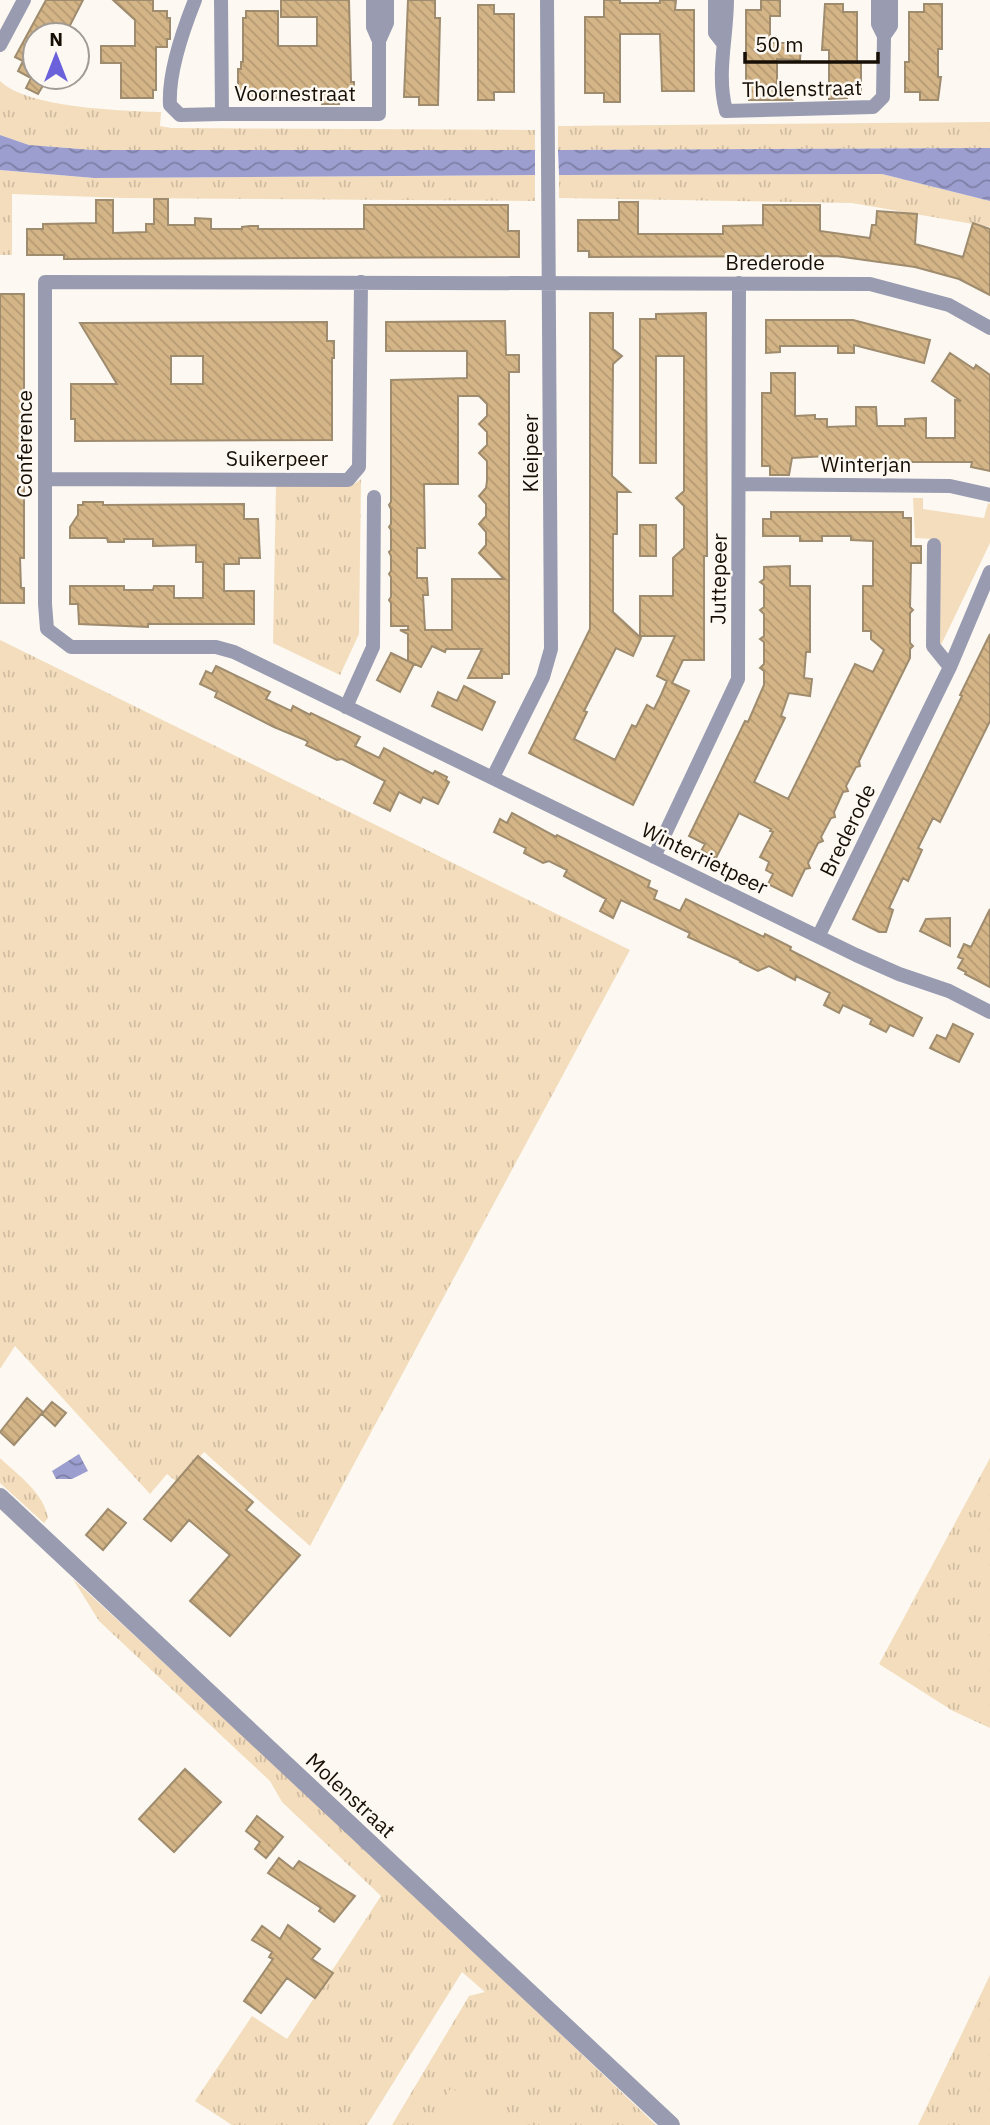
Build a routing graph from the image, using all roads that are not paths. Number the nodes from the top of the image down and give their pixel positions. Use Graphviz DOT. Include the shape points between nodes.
graph roads {
  1 [pos="24,0"];
  2 [pos="195,0"];
  3 [pos="221,0"];
  4 [pos="373,0"];
  5 [pos="387,0"];
  6 [pos="548,0"];
  7 [pos="715,0"];
  8 [pos="727,0"];
  9 [pos="878,0"];
  10 [pos="891,0"];
  11 [pos="884,36"];
  12 [pos="380,41"];
  13 [pos="722,42"];
  14 [pos="0,44"];
  15 [pos="222,114"];
  16 [pos="360,282"];
  17 [pos="551,282"];
  18 [pos="739,283"];
  19 [pos="990,328"];
  20 [pos="45,479"];
  21 [pos="740,484"];
  22 [pos="990,495"];
  23 [pos="374,497"];
  24 [pos="933,545"];
  25 [pos="990,572"];
  26 [pos="950,667"];
  27 [pos="346,707"];
  28 [pos="493,777"];
  29 [pos="653,857"];
  30 [pos="819,935"];
  31 [pos="990,1012"];
  32 [pos="0,1497"];
  33 [pos="671,2125"];
  1 -- 14 [label="street"];
  2 -- 15 [label="street, Voornestraat" via="169,89 170,105 180,115"];
  3 -- 15 [label="street, Voornestraat"];
  4 -- 12 [label="street, Voornestraat" via="373,27"];
  5 -- 12 [label="street, Voornestraat" via="387,23"];
  6 -- 17 [label="street, Kleipeer"];
  7 -- 13 [label="street, Tholenstraat" via="715,33"];
  8 -- 13 [label="street, Tholenstraat" via="727,31"];
  9 -- 11 [label="street, Tholenstraat" via="878,24"];
  10 -- 11 [label="street, Tholenstraat" via="891,26"];
  11 -- 13 [label="street, Tholenstraat" via="883,97 873,107 726,111"];
  12 -- 15 [label="street, Voornestraat" via="379,114"];
  16 -- 17 [label="street, Conference"];
  16 -- 20 [label="street, Suikerpeer" via="359,467 348,480"];
  16 -- 20 [label="street, Conference" via="45,282"];
  17 -- 18 [label="street, Brederode"];
  17 -- 28 [label="street, Kleipeer" via="551,649 543,677"];
  18 -- 19 [label="street, Brederode" via="870,284 949,305"];
  18 -- 21 [label="street, Juttepeer"];
  20 -- 27 [label="street, Conference" via="47,629 71,647 216,647"];
  21 -- 22 [label="street, Winterjan" via="950,486"];
  21 -- 29 [label="street, Juttepeer" via="738,679"];
  23 -- 27 [label="street" via="373,647"];
  24 -- 26 [label="street" via="933,646"];
  25 -- 26 [label="street, Brederode"];
  26 -- 30 [label="street, Brederode"];
  27 -- 28 [label="street, Conference"];
  28 -- 29 [label="street, Winterrietpeer"];
  29 -- 30 [label="street, Winterrietpeer"];
  30 -- 31 [label="street, Winterrietpeer"];
  32 -- 33 [label="street, Molenstraat"];
}
